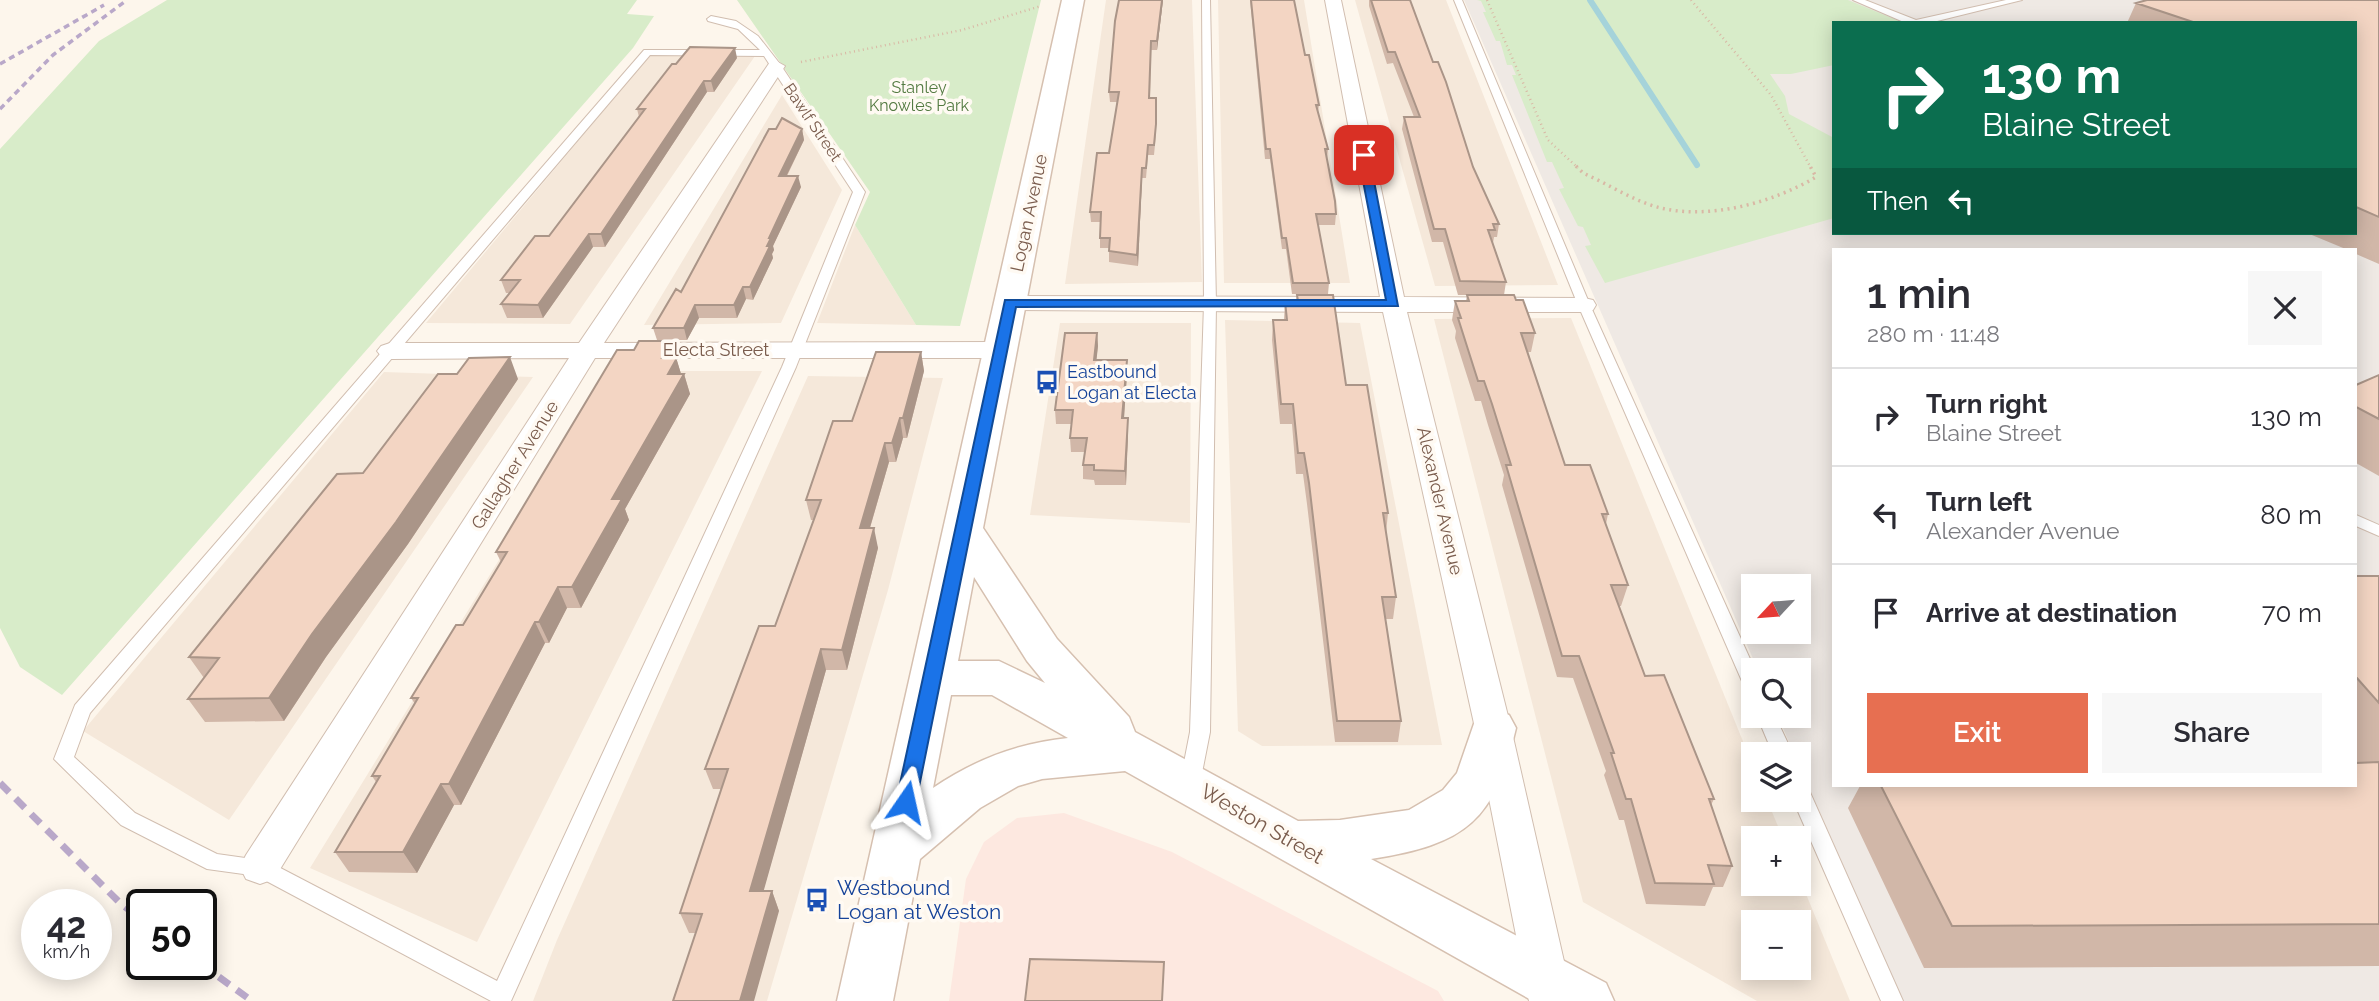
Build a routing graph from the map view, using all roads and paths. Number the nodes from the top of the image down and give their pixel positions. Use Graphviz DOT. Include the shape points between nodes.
graph roads {
  1 [pos="1206,0"];
  2 [pos="1333,0"];
  3 [pos="1458,0"];
  4 [pos="1487,0"];
  5 [pos="1691,0"];
  6 [pos="1857,0"];
  7 [pos="2018,0"];
  8 [pos="1059,3"];
  9 [pos="711,19"];
  10 [pos="1910,21"];
  11 [pos="1924,21"];
  12 [pos="771,60"];
  13 [pos="1010,303"];
  14 [pos="1393,303"];
  15 [pos="1210,304"];
  16 [pos="1584,305"];
  17 [pos="796,350"];
  18 [pos="1000,350"];
  19 [pos="390,351"];
  20 [pos="587,351"];
  21 [pos="2357,520"];
  22 [pos="963,528"];
  23 [pos="2379,531"];
  24 [pos="1741,659"];
  25 [pos="931,678"];
  26 [pos="1493,728"];
  27 [pos="1133,752"];
  28 [pos="1190,783"];
  29 [pos="1809,812"];
  30 [pos="1292,842"];
  31 [pos="897,849"];
  32 [pos="260,867"];
  33 [pos="1561,994"];
  34 [pos="865,1001"];
  35 [pos="1892,1001"];
  1 -- 15 [label="lane"];
  2 -- 14 [label="street, Alexander Avenue"];
  3 -- 16 [label="lane"];
  4 -- 5 [label="path" via="1548,140 1583,173 1661,208 1704,211 1792,191 1816,177 1772,95"];
  6 -- 10 [label="lane"];
  7 -- 11 [label="lane"];
  8 -- 12 [label="path" via="962,30"];
  8 -- 13 [label="main road, Logan Avenue"];
  9 -- 12 [label="lane, Bawlf Street" via="738,23"];
  12 -- 17 [label="lane, Bawlf Street" via="859,192"];
  12 -- 19 [label="lane" via="647,52"];
  12 -- 20 [label="street, Gallagher Avenue"];
  13 -- 15 [label="street"];
  13 -- 18 [label="main road, Logan Avenue"];
  14 -- 15 [label="street"];
  14 -- 16 [label="street"];
  14 -- 26 [label="street, Alexander Avenue"];
  15 -- 28 [label="lane" via="1200,732"];
  16 -- 24 [label="lane"];
  17 -- 18 [label="street, Electa Street"];
  17 -- 20 [label="street, Electa Street"];
  17 -- 32 [label="lane" via="502,995"];
  18 -- 22 [label="main road, Logan Avenue"];
  19 -- 20 [label="street, Electa Street"];
  19 -- 32 [label="lane" via="82,710 64,759 128,819 214,863"];
  20 -- 32 [label="street, Gallagher Avenue"];
  21 -- 23 [label="lane"];
  22 -- 25 [label="main road, Logan Avenue"];
  22 -- 27 [label="main road" via="1042,650"];
  25 -- 27 [label="main road, Weston Street" via="999,678"];
  25 -- 31 [label="main road, Logan Avenue"];
  26 -- 30 [label="main road" via="1477,784 1442,817 1389,837"];
  26 -- 33 [label="street, Alexander Avenue"];
  27 -- 28 [label="main road, Weston Street"];
  27 -- 31 [label="main road" via="1040,761 1011,770 957,797"];
  28 -- 30 [label="main road, Weston Street"];
  29 -- 35 [label="lane"];
  30 -- 33 [label="main road, Weston Street"];
  31 -- 34 [label="main road, Logan Avenue"];
}
